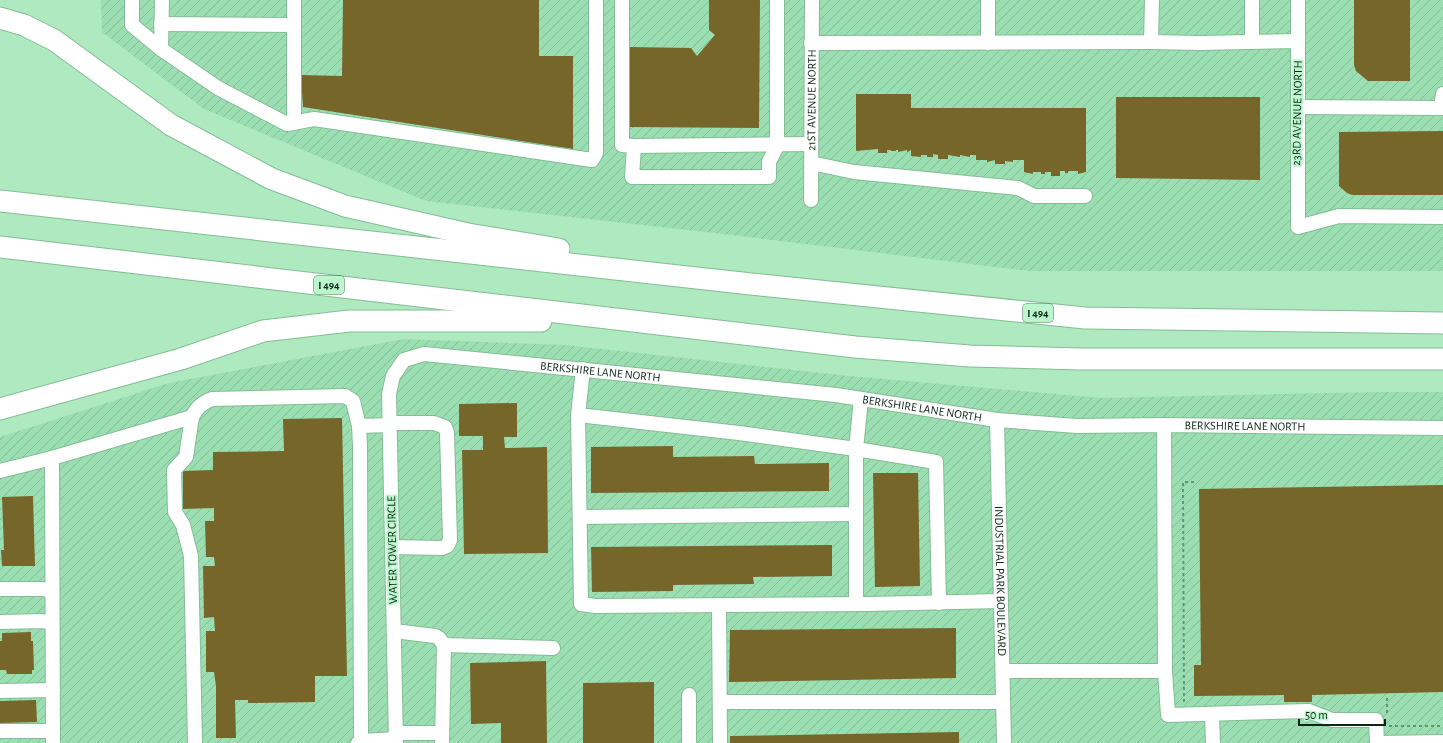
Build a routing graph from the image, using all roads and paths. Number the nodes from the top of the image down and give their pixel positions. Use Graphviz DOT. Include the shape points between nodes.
graph roads {
  1 [pos="132,0"];
  2 [pos="162,0"];
  3 [pos="294,0"];
  4 [pos="596,0"];
  5 [pos="622,0"];
  6 [pos="777,0"];
  7 [pos="812,0"];
  8 [pos="988,0"];
  9 [pos="1152,0"];
  10 [pos="1252,0"];
  11 [pos="1298,0"];
  12 [pos="0,18"];
  13 [pos="161,24"];
  14 [pos="294,25"];
  15 [pos="1298,41"];
  16 [pos="1151,42"];
  17 [pos="1252,42"];
  18 [pos="811,43"];
  19 [pos="988,43"];
  20 [pos="161,49"];
  21 [pos="1442,103"];
  22 [pos="1298,107"];
  23 [pos="294,123"];
  24 [pos="810,144"];
  25 [pos="634,146"];
  26 [pos="777,146"];
  27 [pos="810,163"];
  28 [pos="1085,196"];
  29 [pos="811,200"];
  30 [pos="0,201"];
  31 [pos="1443,217"];
  32 [pos="0,247"];
  33 [pos="636,271"];
  34 [pos="1443,323"];
  35 [pos="658,324"];
  36 [pos="1443,359"];
  37 [pos="404,360"];
  38 [pos="583,369"];
  39 [pos="861,398"];
  40 [pos="0,409"];
  41 [pos="578,415"];
  42 [pos="192,417"];
  43 [pos="997,420"];
  44 [pos="390,424"];
  45 [pos="1164,425"];
  46 [pos="359,426"];
  47 [pos="1443,428"];
  48 [pos="856,450"];
  49 [pos="52,458"];
  50 [pos="0,471"];
  51 [pos="1195,482"];
  52 [pos="856,514"];
  53 [pos="580,517"];
  54 [pos="392,547"];
  55 [pos="0,589"];
  56 [pos="52,591"];
  57 [pos="1001,601"];
  58 [pos="939,603"];
  59 [pos="856,604"];
  60 [pos="719,605"];
  61 [pos="0,622"];
  62 [pos="52,623"];
  63 [pos="394,631"];
  64 [pos="444,646"];
  65 [pos="553,648"];
  66 [pos="1003,671"];
  67 [pos="1165,671"];
  68 [pos="52,690"];
  69 [pos="0,691"];
  70 [pos="689,695"];
  71 [pos="720,702"];
  72 [pos="1003,702"];
  73 [pos="1184,715"];
  74 [pos="1212,715"];
  75 [pos="1387,726"];
  76 [pos="1443,726"];
  77 [pos="0,731"];
  78 [pos="53,737"];
  79 [pos="396,738"];
  80 [pos="442,738"];
  81 [pos="360,742"];
  82 [pos="1443,742"];
  83 [pos="195,743"];
  84 [pos="689,743"];
  85 [pos="720,743"];
  86 [pos="1004,743"];
  87 [pos="1213,743"];
  88 [pos="1376,743"];
  1 -- 20 [label="street" via="132,25"];
  2 -- 13 [label="street"];
  3 -- 14 [label="street"];
  4 -- 23 [label="street" via="596,153 592,160 314,119"];
  5 -- 25 [label="street" via="622,145"];
  6 -- 26 [label="street"];
  7 -- 18 [label="street, 21ST AVENUE NORTH"];
  8 -- 19 [label="street"];
  9 -- 16 [label="street"];
  10 -- 17 [label="street"];
  11 -- 15 [label="street, 23RD AVENUE NORTH"];
  12 -- 33 [label="highway" via="24,25 54,40 171,125 272,179 345,206 468,234 603,257"];
  13 -- 14 [label="street"];
  13 -- 20 [label="street"];
  14 -- 23 [label="street"];
  15 -- 17 [label="street"];
  15 -- 22 [label="street, 23RD AVENUE NORTH"];
  16 -- 17 [label="street"];
  16 -- 19 [label="street"];
  18 -- 19 [label="street"];
  18 -- 24 [label="street, 21ST AVENUE NORTH"];
  20 -- 23 [label="street" via="218,88 287,124"];
  21 -- 22 [label="street"];
  22 -- 31 [label="street, 23RD AVENUE NORTH" via="1298,227 1339,216"];
  24 -- 26 [label="street"];
  24 -- 27 [label="street, 21ST AVENUE NORTH"];
  25 -- 26 [label="street"];
  25 -- 26 [label="street" via="632,177 769,177 769,162"];
  27 -- 28 [label="street" via="854,172 1018,188 1034,196"];
  27 -- 29 [label="street, 21ST AVENUE NORTH"];
  30 -- 33 [label="highway, I 494"];
  32 -- 35 [label="highway, I 494"];
  33 -- 34 [label="highway, I 494" via="1085,318"];
  35 -- 36 [label="highway, I 494" via="855,347 970,356 1194,360"];
  35 -- 40 [label="highway" via="557,321 349,321 263,331 181,359"];
  37 -- 38 [label="street, BERKSHIRE LANE NORTH" via="424,354"];
  37 -- 44 [label="street, WATER TOWER CIRCLE" via="393,376 389,394"];
  38 -- 39 [label="street, BERKSHIRE LANE NORTH"];
  38 -- 41 [label="street"];
  39 -- 43 [label="street, BERKSHIRE LANE NORTH"];
  39 -- 48 [label="street"];
  41 -- 48 [label="street" via="739,433"];
  41 -- 53 [label="street"];
  42 -- 46 [label="street" via="195,409 212,399 345,396 353,401"];
  42 -- 49 [label="street"];
  42 -- 83 [label="street" via="186,457 174,470 175,512 183,525 191,556"];
  43 -- 45 [label="street, BERKSHIRE LANE NORTH" via="1077,426"];
  43 -- 57 [label="street, INDUSTRIAL PARK BOULEVARD"];
  44 -- 46 [label="street"];
  44 -- 54 [label="street, WATER TOWER CIRCLE"];
  44 -- 54 [label="street" via="434,422 444,427 447,433 450,540 447,546 442,548"];
  45 -- 47 [label="street, BERKSHIRE LANE NORTH"];
  45 -- 67 [label="street"];
  46 -- 81 [label="street"];
  48 -- 52 [label="street"];
  48 -- 58 [label="street" via="936,462"];
  49 -- 50 [label="street"];
  49 -- 56 [label="street"];
  51 -- 73 [label="path" via="1183,482"];
  52 -- 53 [label="street"];
  52 -- 59 [label="street"];
  53 -- 60 [label="street" via="581,604"];
  54 -- 63 [label="street, WATER TOWER CIRCLE"];
  55 -- 56 [label="street"];
  56 -- 62 [label="street"];
  57 -- 58 [label="street"];
  57 -- 66 [label="street, INDUSTRIAL PARK BOULEVARD"];
  58 -- 59 [label="street"];
  59 -- 60 [label="street"];
  60 -- 71 [label="street"];
  61 -- 62 [label="street"];
  62 -- 68 [label="street"];
  63 -- 64 [label="street" via="435,636"];
  63 -- 79 [label="street, WATER TOWER CIRCLE"];
  64 -- 65 [label="street"];
  64 -- 80 [label="street"];
  66 -- 67 [label="street"];
  66 -- 72 [label="street, INDUSTRIAL PARK BOULEVARD"];
  67 -- 73 [label="street" via="1168,715"];
  68 -- 69 [label="street"];
  68 -- 78 [label="street"];
  70 -- 84 [label="street"];
  71 -- 72 [label="street"];
  71 -- 85 [label="street"];
  72 -- 86 [label="street, INDUSTRIAL PARK BOULEVARD"];
  73 -- 74 [label="street"];
  74 -- 87 [label="street"];
  74 -- 88 [label="street" via="1309,711 1332,720 1376,720"];
  75 -- 76 [label="path"];
  77 -- 78 [label="street"];
  79 -- 80 [label="street"];
  79 -- 81 [label="street"];
  82 -- 88 [label="street"];
}
